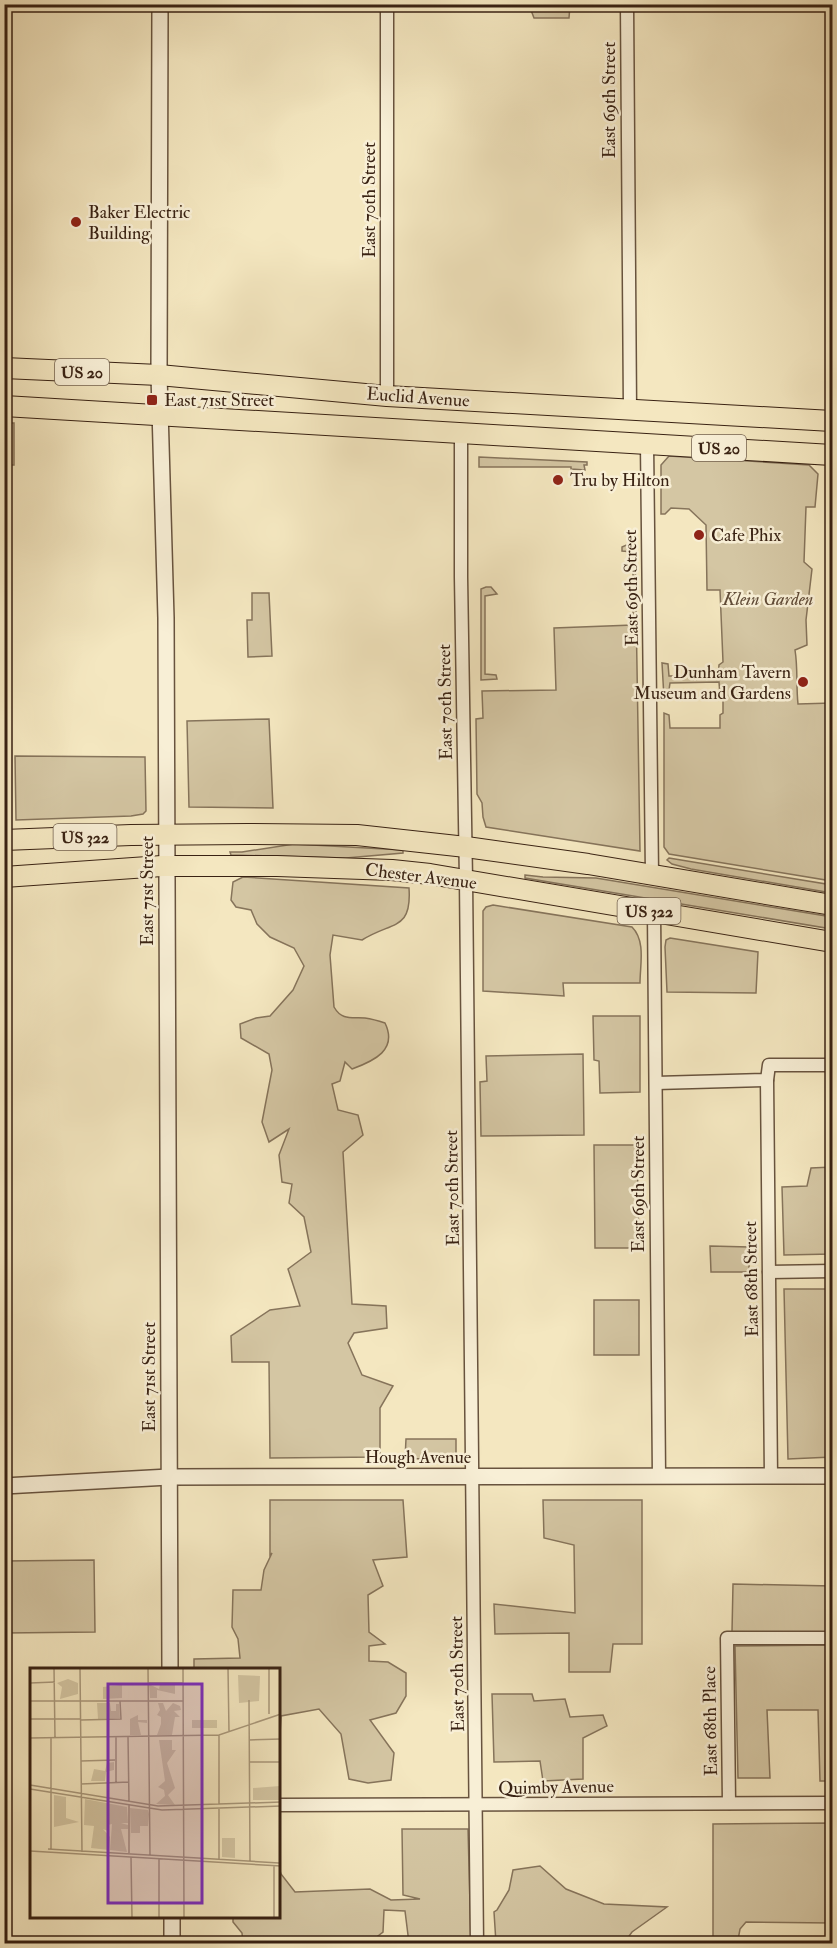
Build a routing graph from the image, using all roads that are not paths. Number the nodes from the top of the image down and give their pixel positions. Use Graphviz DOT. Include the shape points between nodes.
graph roads {
  1 [pos="160,4"];
  2 [pos="387,4"];
  3 [pos="627,4"];
  4 [pos="4,368"];
  5 [pos="159,375"];
  6 [pos="387,396"];
  7 [pos="4,406"];
  8 [pos="630,410"];
  9 [pos="160,416"];
  10 [pos="832,421"];
  11 [pos="461,432"];
  12 [pos="647,444"];
  13 [pos="832,455"];
  14 [pos="166,836"];
  15 [pos="4,840"];
  16 [pos="466,847"];
  17 [pos="166,866"];
  18 [pos="652,875"];
  19 [pos="4,877"];
  20 [pos="466,880"];
  21 [pos="832,905"];
  22 [pos="654,912"];
  23 [pos="832,942"];
  24 [pos="832,1065"];
  25 [pos="767,1080"];
  26 [pos="656,1083"];
  27 [pos="832,1271"];
  28 [pos="769,1272"];
  29 [pos="832,1476"];
  30 [pos="169,1477"];
  31 [pos="473,1477"];
  32 [pos="659,1477"];
  33 [pos="771,1477"];
  34 [pos="4,1486"];
  35 [pos="832,1638"];
  36 [pos="170,1668"];
  37 [pos="729,1803"];
  38 [pos="832,1803"];
  39 [pos="280,1805"];
  40 [pos="477,1805"];
  41 [pos="172,1918"];
  42 [pos="172,1944"];
  43 [pos="477,1944"];
  1 -- 5 [label="street, East 71st Street"];
  2 -- 6 [label="street, East 70th Street"];
  3 -- 8 [label="street, East 69th Street"];
  4 -- 5 [label="main road, Euclid Avenue / US 20"];
  5 -- 6 [label="main road, Euclid Avenue / US 20"];
  5 -- 9 [label="street, East 71st Street"];
  6 -- 8 [label="main road, Euclid Avenue / US 20"];
  7 -- 9 [label="main road, Euclid Avenue / US 20"];
  8 -- 10 [label="main road, Euclid Avenue / US 20"];
  9 -- 11 [label="main road, Euclid Avenue / US 20"];
  9 -- 14 [label="street, East 71st Street"];
  11 -- 12 [label="main road, Euclid Avenue / US 20"];
  11 -- 16 [label="street, East 70th Street"];
  12 -- 13 [label="main road, Euclid Avenue / US 20"];
  12 -- 18 [label="street, East 69th Street"];
  14 -- 15 [label="main road, Chester Avenue / US 322"];
  14 -- 16 [label="main road, Chester Avenue / US 322" via="357,835"];
  14 -- 17 [label="street, East 71st Street"];
  16 -- 18 [label="main road, Chester Avenue / US 322"];
  16 -- 20 [label="street, East 70th Street"];
  17 -- 19 [label="main road, Chester Avenue / US 322"];
  17 -- 20 [label="main road, Chester Avenue / US 322" via="374,869"];
  17 -- 30 [label="street, East 71st Street"];
  18 -- 21 [label="main road, Chester Avenue / US 322"];
  20 -- 22 [label="main road, Chester Avenue / US 322"];
  20 -- 31 [label="street, East 70th Street"];
  22 -- 23 [label="main road, Chester Avenue / US 322"];
  22 -- 26 [label="street, East 69th Street"];
  24 -- 25 [label="street" via="769,1065"];
  25 -- 26 [label="street"];
  25 -- 28 [label="street, East 68th Street"];
  26 -- 32 [label="street, East 69th Street"];
  27 -- 28 [label="street"];
  28 -- 33 [label="street, East 68th Street"];
  29 -- 33 [label="street, Hough Avenue"];
  30 -- 31 [label="street, Hough Avenue"];
  30 -- 34 [label="street, Hough Avenue"];
  30 -- 36 [label="street, East 71st Street"];
  31 -- 32 [label="street, Hough Avenue"];
  31 -- 40 [label="street, East 70th Street"];
  32 -- 33 [label="street, Hough Avenue"];
  35 -- 37 [label="street, East 68th Place" via="727,1638"];
  37 -- 38 [label="street, Quimby Avenue"];
  37 -- 40 [label="street, Quimby Avenue"];
  39 -- 40 [label="street, Quimby Avenue"];
  40 -- 43 [label="street, East 70th Street"];
  41 -- 42 [label="street"];
}
